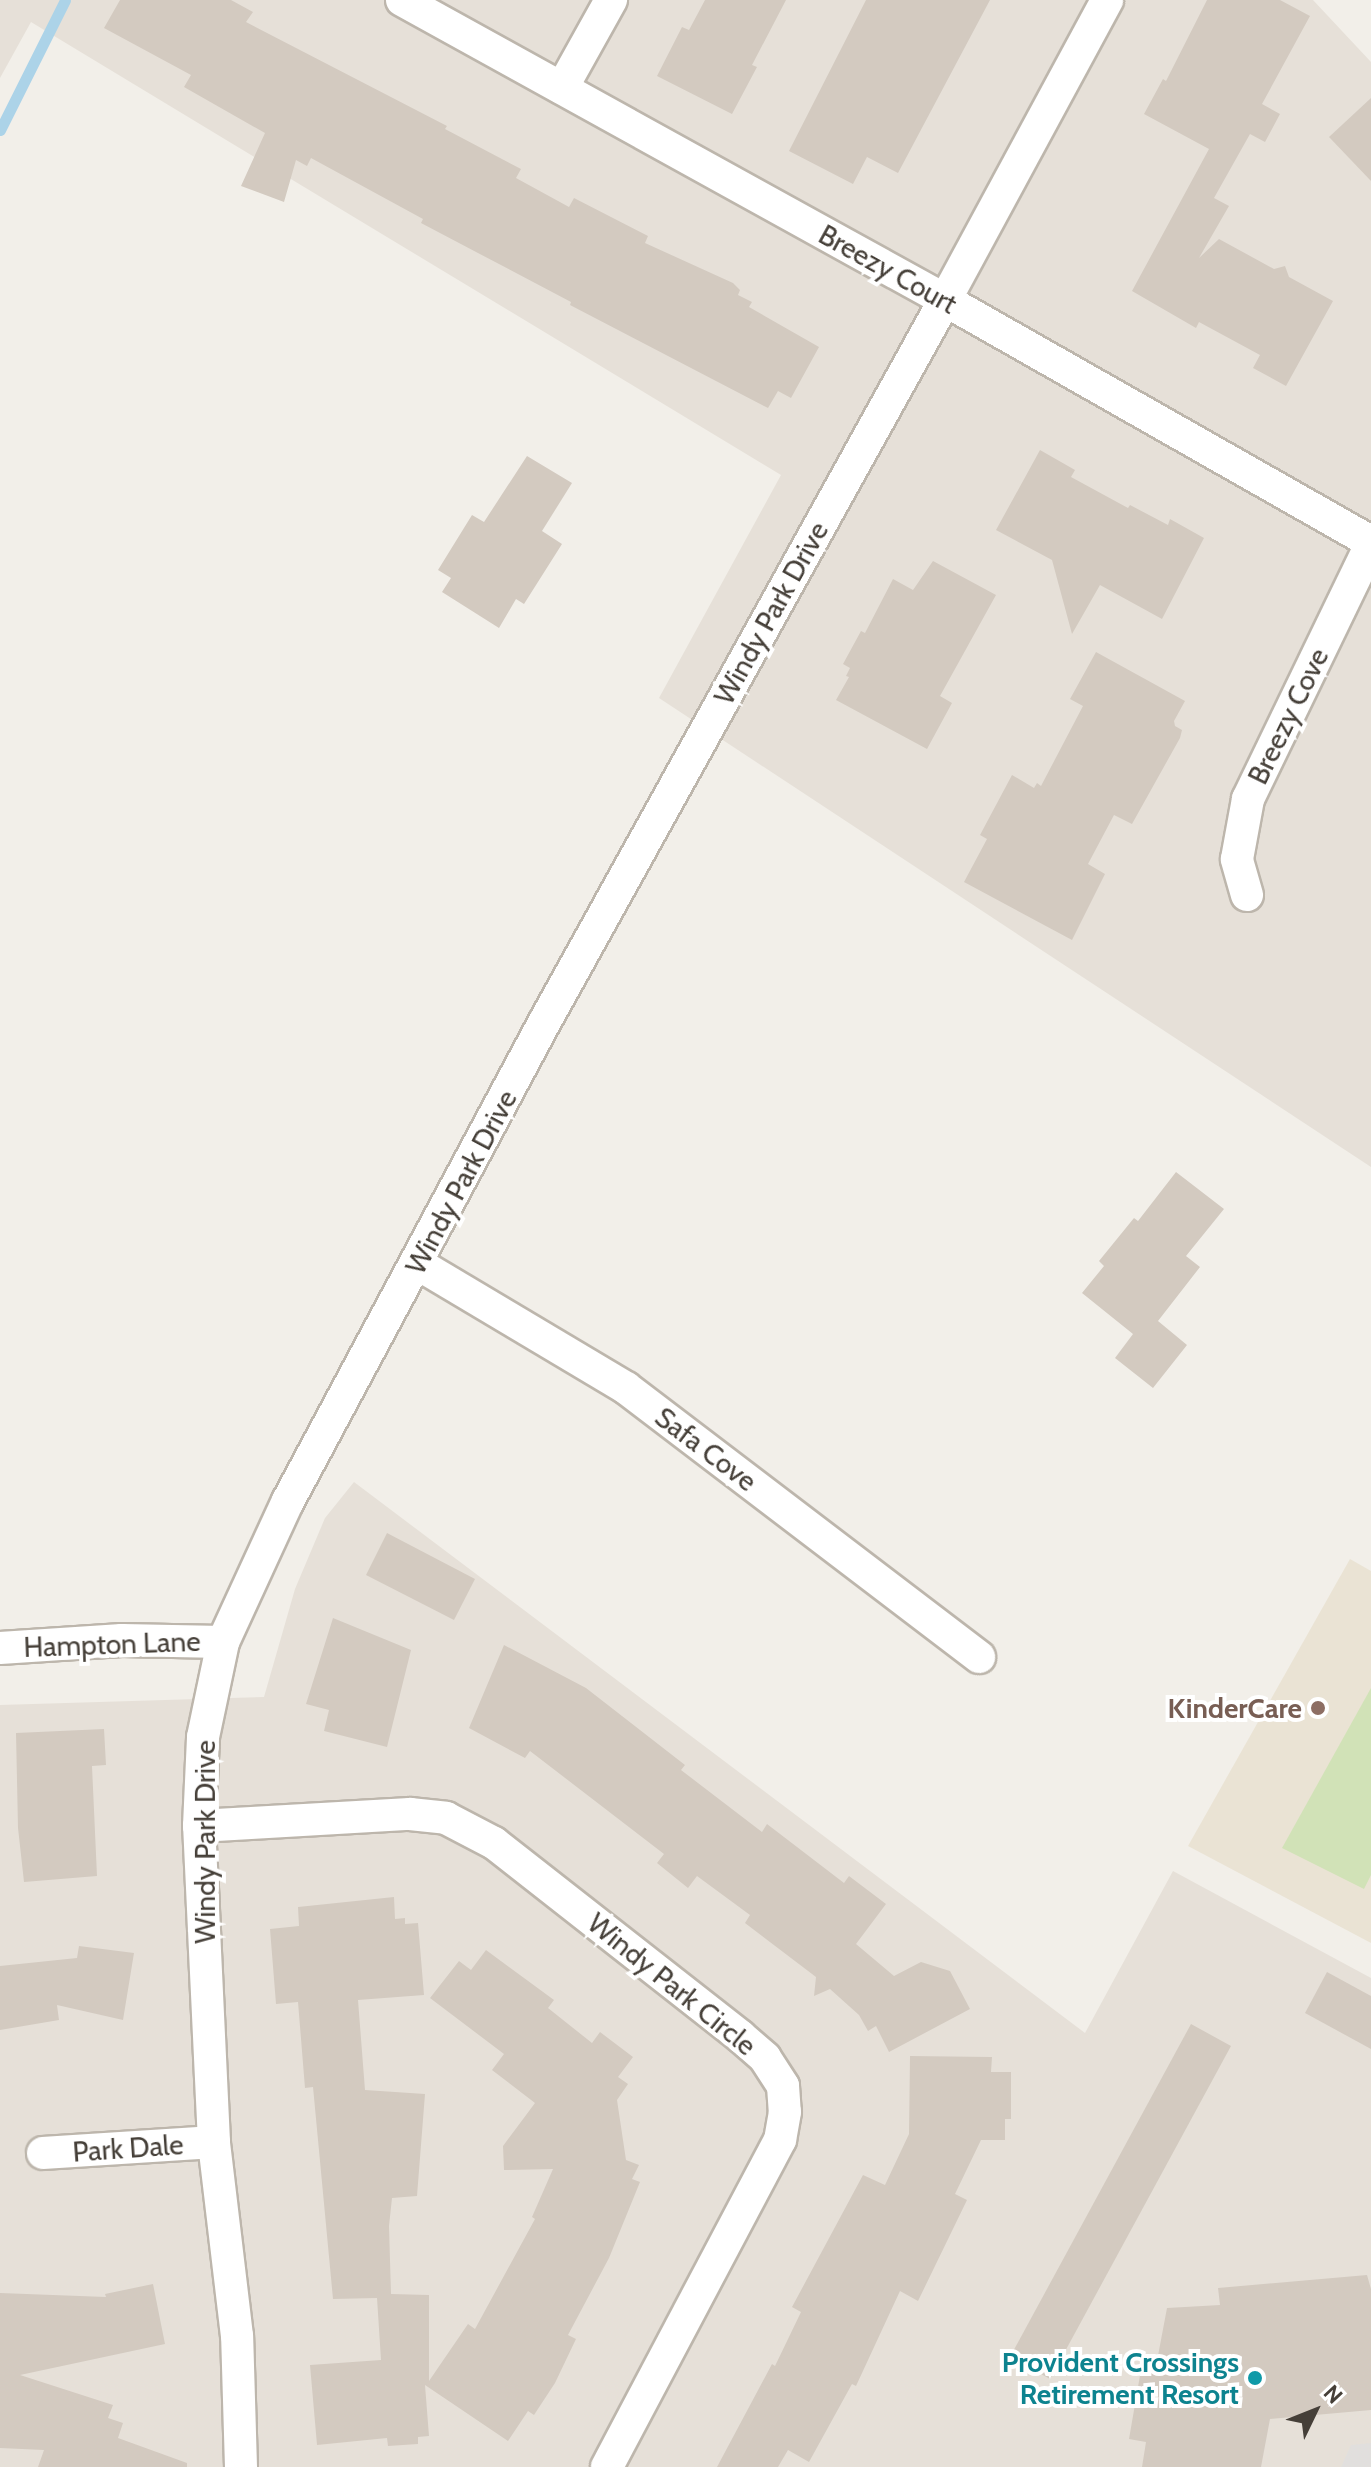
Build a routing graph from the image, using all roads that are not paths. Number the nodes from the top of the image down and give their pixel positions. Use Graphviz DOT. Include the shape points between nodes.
graph roads {
  1 [pos="402,0"];
  2 [pos="611,0"];
  3 [pos="1107,0"];
  4 [pos="562,88"];
  5 [pos="945,300"];
  6 [pos="1371,543"];
  7 [pos="1247,895"];
  8 [pos="418,1264"];
  9 [pos="223,1642"];
  10 [pos="0,1648"];
  11 [pos="979,1657"];
  12 [pos="199,1826"];
  13 [pos="214,2142"];
  14 [pos="43,2153"];
  15 [pos="241,2467"];
  16 [pos="607,2467"];
  1 -- 4 [label="street, Breezy Court"];
  2 -- 4 [label="street"];
  3 -- 5 [label="street, Windy Park Drive"];
  4 -- 5 [label="street, Breezy Court"];
  5 -- 6 [label="street, Breezy Court"];
  5 -- 8 [label="street, Windy Park Drive" via="544,1023"];
  6 -- 7 [label="street, Breezy Cove" via="1248,799 1237,859"];
  8 -- 9 [label="street, Windy Park Drive" via="288,1501"];
  8 -- 11 [label="street, Safa Cove" via="626,1388"];
  9 -- 10 [label="street, Hampton Lane" via="122,1640"];
  9 -- 12 [label="street, Windy Park Drive" via="203,1737"];
  12 -- 13 [label="street, Windy Park Drive"];
  12 -- 16 [label="street, Windy Park Circle" via="410,1814 446,1818 494,1843 740,2036 765,2058 783,2086 780,2140"];
  13 -- 14 [label="street, Park Dale"];
  13 -- 15 [label="street, Windy Park Drive" via="237,2336"];
}
